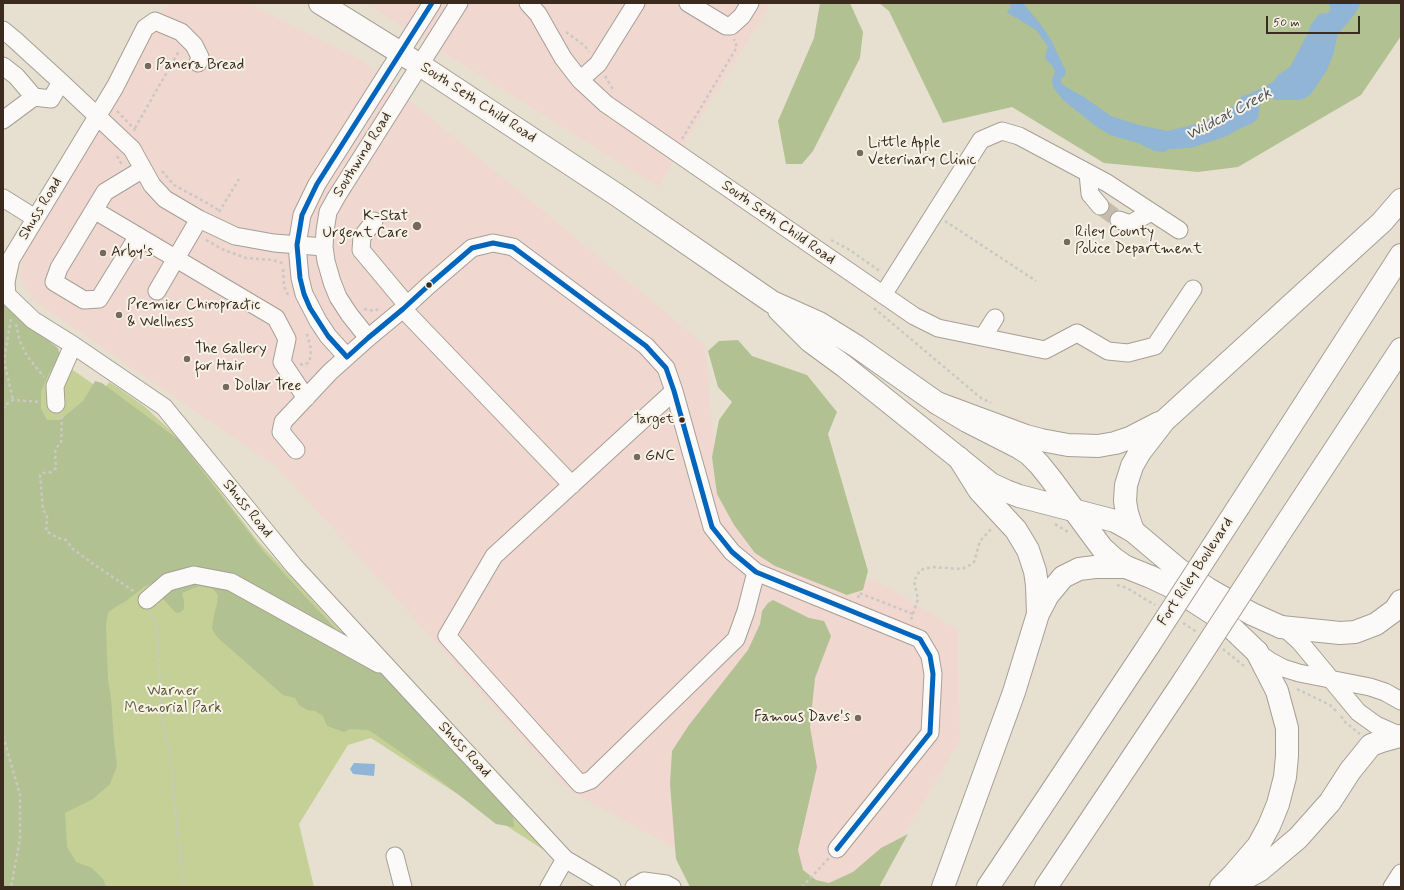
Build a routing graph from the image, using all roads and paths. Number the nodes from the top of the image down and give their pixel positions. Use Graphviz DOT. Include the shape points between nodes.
graph roads {
  1 [pos="320,3"];
  2 [pos="432,3"];
  3 [pos="459,3"];
  4 [pos="528,3"];
  5 [pos="636,3"];
  6 [pos="688,3"];
  7 [pos="750,3"];
  8 [pos="731,26"];
  9 [pos="563,27"];
  10 [pos="3,30"];
  11 [pos="180,49"];
  12 [pos="400,53"];
  13 [pos="198,63"];
  14 [pos="598,64"];
  15 [pos="420,65"];
  16 [pos="3,66"];
  17 [pos="580,80"];
  18 [pos="61,82"];
  19 [pos="617,95"];
  20 [pos="34,97"];
  21 [pos="106,102"];
  22 [pos="97,116"];
  23 [pos="3,120"];
  24 [pos="135,128"];
  25 [pos="142,139"];
  26 [pos="680,141"];
  27 [pos="143,169"];
  28 [pos="161,170"];
  29 [pos="1088,173"];
  30 [pos="239,179"];
  31 [pos="3,198"];
  32 [pos="1401,200"];
  33 [pos="1100,206"];
  34 [pos="94,210"];
  35 [pos="1151,212"];
  36 [pos="35,218"];
  37 [pos="214,218"];
  38 [pos="1119,220"];
  39 [pos="374,221"];
  40 [pos="1179,230"];
  41 [pos="138,236"];
  42 [pos="297,245"];
  43 [pos="324,247"];
  44 [pos="1401,255"];
  45 [pos="176,258"];
  46 [pos="1193,289"];
  47 [pos="157,291"];
  48 [pos="883,295"];
  49 [pos="9,300"];
  50 [pos="772,302"];
  51 [pos="406,307"];
  52 [pos="995,318"];
  53 [pos="983,337"];
  54 [pos="368,338"];
  55 [pos="73,345"];
  56 [pos="1401,349"];
  57 [pos="347,357"];
  58 [pos="55,386"];
  59 [pos="674,391"];
  60 [pos="306,398"];
  61 [pos="13,400"];
  62 [pos="937,403"];
  63 [pos="56,404"];
  64 [pos="3,409"];
  65 [pos="1164,421"];
  66 [pos="296,450"];
  67 [pos="959,458"];
  68 [pos="572,486"];
  69 [pos="1073,510"];
  70 [pos="1133,531"];
  71 [pos="1126,567"];
  72 [pos="756,572"];
  73 [pos="918,599"];
  74 [pos="147,600"];
  75 [pos="1401,601"];
  76 [pos="913,614"];
  77 [pos="1038,614"];
  78 [pos="1281,628"];
  79 [pos="1257,652"];
  80 [pos="392,672"];
  81 [pos="1330,679"];
  82 [pos="1401,701"];
  83 [pos="3,736"];
  84 [pos="1401,736"];
  85 [pos="838,849"];
  86 [pos="395,856"];
  87 [pos="565,859"];
  88 [pos="1401,873"];
  89 [pos="11,887"];
  90 [pos="184,887"];
  91 [pos="403,887"];
  92 [pos="549,887"];
  93 [pos="612,887"];
  94 [pos="634,887"];
  95 [pos="672,887"];
  96 [pos="802,887"];
  97 [pos="943,887"];
  98 [pos="988,887"];
  99 [pos="1046,887"];
  100 [pos="1221,887"];
  101 [pos="1230,887"];
  102 [pos="1392,887"];
  1 -- 12 [label="main road, South Seth Child Road"];
  2 -- 12 [label="street, Southwind Road"];
  3 -- 15 [label="street, Southwind Road"];
  4 -- 17 [label="street, South Seth Child Road" via="538,14 563,58"];
  5 -- 14 [label="street"];
  6 -- 8 [label="street" via="726,26"];
  7 -- 8 [label="street" via="742,16"];
  8 -- 26 [label="path" via="737,47"];
  9 -- 14 [label="path" via="566,33 585,46"];
  10 -- 18 [label="street"];
  11 -- 24 [label="path"];
  12 -- 15 [label="main road, South Seth Child Road"];
  12 -- 42 [label="street, Southwind Road" via="317,184 302,215"];
  13 -- 21 [label="street, Shuss Road" via="200,57 191,41 181,32 155,21 146,28"];
  14 -- 17 [label="street"];
  14 -- 19 [label="path"];
  15 -- 43 [label="street, Southwind Road" via="328,212"];
  15 -- 50 [label="main road, South Seth Child Road" via="617,195"];
  16 -- 20 [label="street" via="16,76"];
  17 -- 48 [label="street, South Seth Child Road" via="606,104"];
  18 -- 20 [label="street" via="52,100"];
  18 -- 22 [label="street"];
  20 -- 23 [label="street"];
  21 -- 22 [label="street, Shuss Road"];
  21 -- 24 [label="path"];
  22 -- 27 [label="street" via="132,149"];
  22 -- 36 [label="street, Shuss Road"];
  24 -- 25 [label="path"];
  27 -- 34 [label="street" via="106,192"];
  27 -- 37 [label="street" via="152,185 165,199"];
  28 -- 37 [label="path" via="174,185 207,203"];
  29 -- 33 [label="street" via="1090,194"];
  29 -- 35 [label="street"];
  29 -- 48 [label="street" via="1019,136 1002,131 981,140"];
  30 -- 37 [label="path"];
  31 -- 36 [label="street"];
  32 -- 65 [label="main road" via="1382,222"];
  34 -- 41 [label="street"];
  34 -- 41 [label="street" via="59,268 54,282 84,300 100,299"];
  35 -- 38 [label="street" via="1130,224"];
  35 -- 40 [label="street"];
  36 -- 49 [label="street, Shuss Road" via="11,259 6,282"];
  37 -- 42 [label="street" via="235,236"];
  37 -- 45 [label="street"];
  39 -- 51 [label="street" via="362,237 361,250"];
  41 -- 45 [label="street"];
  42 -- 43 [label="street"];
  42 -- 57 [label="street, Southwind Road" via="300,278 310,308 328,336"];
  43 -- 54 [label="street, Southwind Road" via="338,297"];
  44 -- 98 [label="main road, Fort Riley Boulevard, bridge" via="1240,506"];
  45 -- 47 [label="street"];
  45 -- 60 [label="street" via="276,318 287,339 282,362"];
  46 -- 53 [label="street, South Seth Child Road" via="1155,346 1128,353 1108,351 1077,333 1045,350"];
  48 -- 53 [label="street, South Seth Child Road" via="914,316 938,328"];
  49 -- 55 [label="street, Shuss Road" via="33,320"];
  49 -- 58 [label="path" via="20,342 27,356 41,374"];
  49 -- 61 [label="path" via="11,326 4,360"];
  50 -- 62 [label="main road, South Seth Child Road" via="819,323"];
  50 -- 67 [label="main road, South Seth Child Road" via="810,341"];
  51 -- 54 [label="street"];
  51 -- 59 [label="street" via="472,248 493,243 512,248 646,346 666,368"];
  51 -- 68 [label="street"];
  52 -- 53 [label="street"];
  54 -- 57 [label="street"];
  55 -- 58 [label="street"];
  55 -- 80 [label="street, Shuss Road" via="164,407 294,566"];
  56 -- 99 [label="main road, bridge"];
  57 -- 60 [label="street"];
  58 -- 63 [label="street"];
  59 -- 68 [label="street"];
  59 -- 72 [label="street" via="712,527 732,552"];
  60 -- 66 [label="street" via="283,422 281,432"];
  61 -- 63 [label="path"];
  61 -- 64 [label="path"];
  62 -- 65 [label="main road" via="1026,436 1068,445 1098,446 1115,443"];
  62 -- 69 [label="main road, South Seth Child Road" via="967,422 1029,454"];
  63 -- 74 [label="path" via="63,413 61,443 55,454 56,468 40,475 43,510 47,515 46,531 66,540 73,549"];
  65 -- 70 [label="main road" via="1140,452 1126,485 1127,514"];
  67 -- 69 [label="main road, South Seth Child Road" via="991,484 1006,491"];
  67 -- 77 [label="main road" via="979,490 1012,526 1028,550 1037,585"];
  68 -- 72 [label="street" via="494,556 448,636 580,784 591,780 736,639"];
  69 -- 70 [label="main road, South Seth Child Road" via="1115,521"];
  69 -- 71 [label="main road, South Seth Child Road" via="1102,548"];
  70 -- 78 [label="main road, South Seth Child Road" via="1166,560 1202,585"];
  71 -- 77 [label="main road" via="1079,569 1063,577 1048,595"];
  71 -- 79 [label="main road, South Seth Child Road" via="1172,587 1233,629"];
  72 -- 85 [label="street" via="920,639 930,656 933,674 930,732"];
  73 -- 76 [label="path"];
  74 -- 80 [label="street" via="168,582 194,575 231,582"];
  74 -- 90 [label="path" via="157,626 162,718 169,750"];
  75 -- 78 [label="main road" via="1395,610 1376,624 1354,632"];
  77 -- 97 [label="main road" via="1014,692"];
  78 -- 81 [label="street, South Seth Child Road" via="1290,632 1300,642"];
  79 -- 81 [label="street, South Seth Child Road" via="1283,668"];
  79 -- 100 [label="main road" via="1277,691 1287,728 1285,777 1278,804 1258,846"];
  80 -- 87 [label="street, Shuss Road"];
  81 -- 82 [label="street, South Seth Child Road" via="1380,690"];
  81 -- 84 [label="street, South Seth Child Road" via="1358,712 1376,725"];
  83 -- 89 [label="path" via="20,795 20,839"];
  84 -- 101 [label="main road" via="1371,745 1330,802 1298,838 1260,870"];
  85 -- 96 [label="path"];
  86 -- 91 [label="street"];
  87 -- 92 [label="street"];
  87 -- 93 [label="street, Shuss Road"];
  88 -- 102 [label="street"];
  94 -- 95 [label="street" via="644,881"];
}
